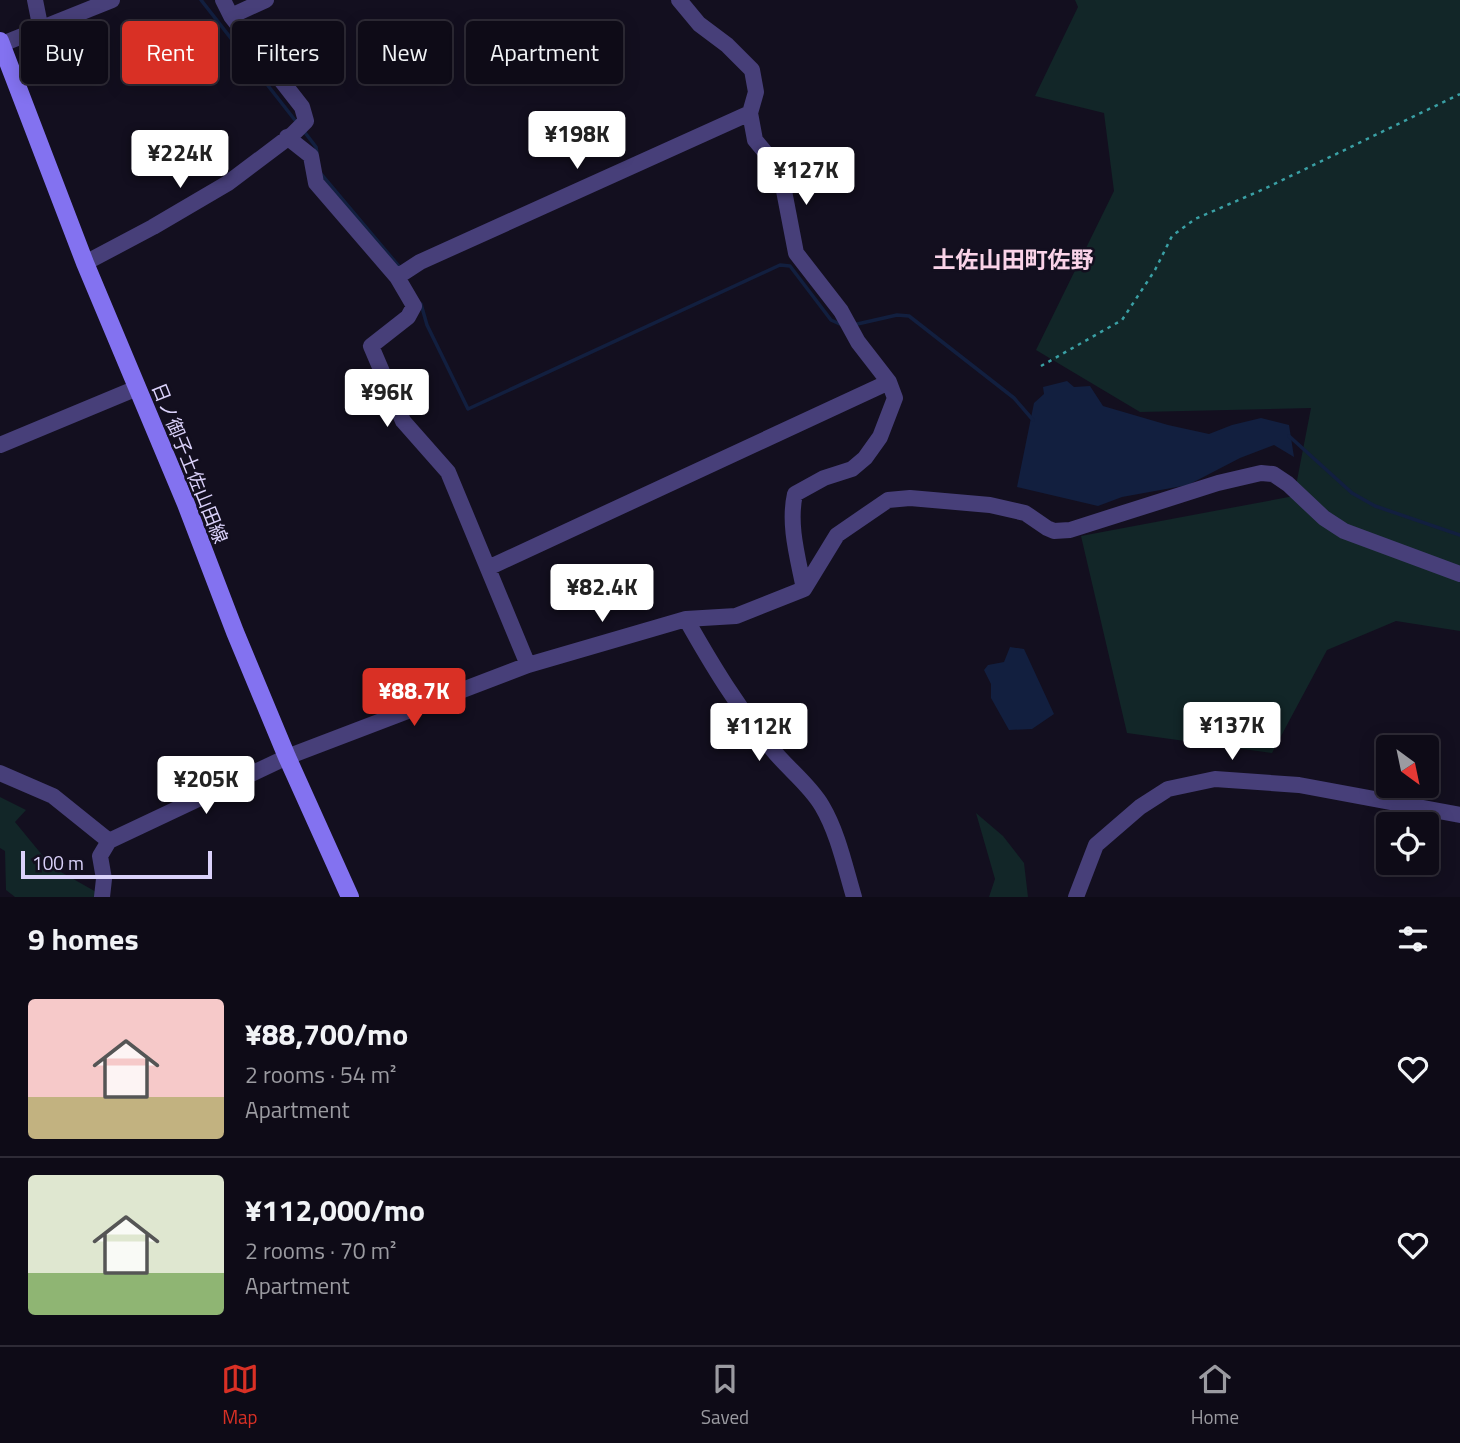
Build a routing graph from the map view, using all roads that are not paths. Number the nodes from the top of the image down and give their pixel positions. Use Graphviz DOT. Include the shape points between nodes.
graph roads {
  1 [pos="35,0"];
  2 [pos="112,0"];
  3 [pos="223,0"];
  4 [pos="266,0"];
  5 [pos="679,0"];
  6 [pos="230,16"];
  7 [pos="39,21"];
  8 [pos="62,21"];
  9 [pos="21,36"];
  10 [pos="1,42"];
  11 [pos="750,113"];
  12 [pos="290,135"];
  13 [pos="85,262"];
  14 [pos="397,276"];
  15 [pos="889,382"];
  16 [pos="136,388"];
  17 [pos="0,444"];
  18 [pos="488,568"];
  19 [pos="1460,573"];
  20 [pos="804,589"];
  21 [pos="686,619"];
  22 [pos="528,665"];
  23 [pos="287,757"];
  24 [pos="0,773"];
  25 [pos="1460,815"];
  26 [pos="109,841"];
  27 [pos="102,897"];
  28 [pos="350,897"];
  29 [pos="854,897"];
  30 [pos="1076,897"];
  1 -- 7 [label="street"];
  2 -- 8 [label="street"];
  3 -- 6 [label="street"];
  4 -- 6 [label="street"];
  5 -- 11 [label="street" via="699,24 752,69 756,92"];
  6 -- 12 [label="street" via="302,107 306,121"];
  9 -- 10 [label="street"];
  10 -- 13 [label="main road, 日ノ御子土佐山田線"];
  11 -- 14 [label="street"];
  11 -- 15 [label="street" via="755,140 780,170 796,253"];
  12 -- 13 [label="street" via="228,183"];
  12 -- 14 [label="street" via="311,156 316,183"];
  13 -- 16 [label="main road, 日ノ御子土佐山田線"];
  14 -- 18 [label="street" via="414,306 408,317 371,346 403,421 448,472"];
  15 -- 18 [label="street"];
  15 -- 20 [label="street" via="895,398 880,437 865,458 852,469 795,494 793,527"];
  16 -- 17 [label="street"];
  16 -- 23 [label="main road, 日ノ御子土佐山田線"];
  18 -- 22 [label="street"];
  19 -- 20 [label="street" via="1344,531 1288,484 1273,474 1261,473 1070,530 1054,531 1025,513 990,505 888,500 837,535"];
  20 -- 21 [label="street" via="736,616"];
  21 -- 22 [label="street"];
  21 -- 29 [label="street" via="739,708 821,805"];
  22 -- 23 [label="street"];
  23 -- 26 [label="street"];
  23 -- 28 [label="main road, 日ノ御子土佐山田線"];
  24 -- 26 [label="street" via="52,796"];
  25 -- 30 [label="street" via="1299,785 1215,779 1168,789 1096,845"];
  26 -- 27 [label="street" via="100,856"];
}
